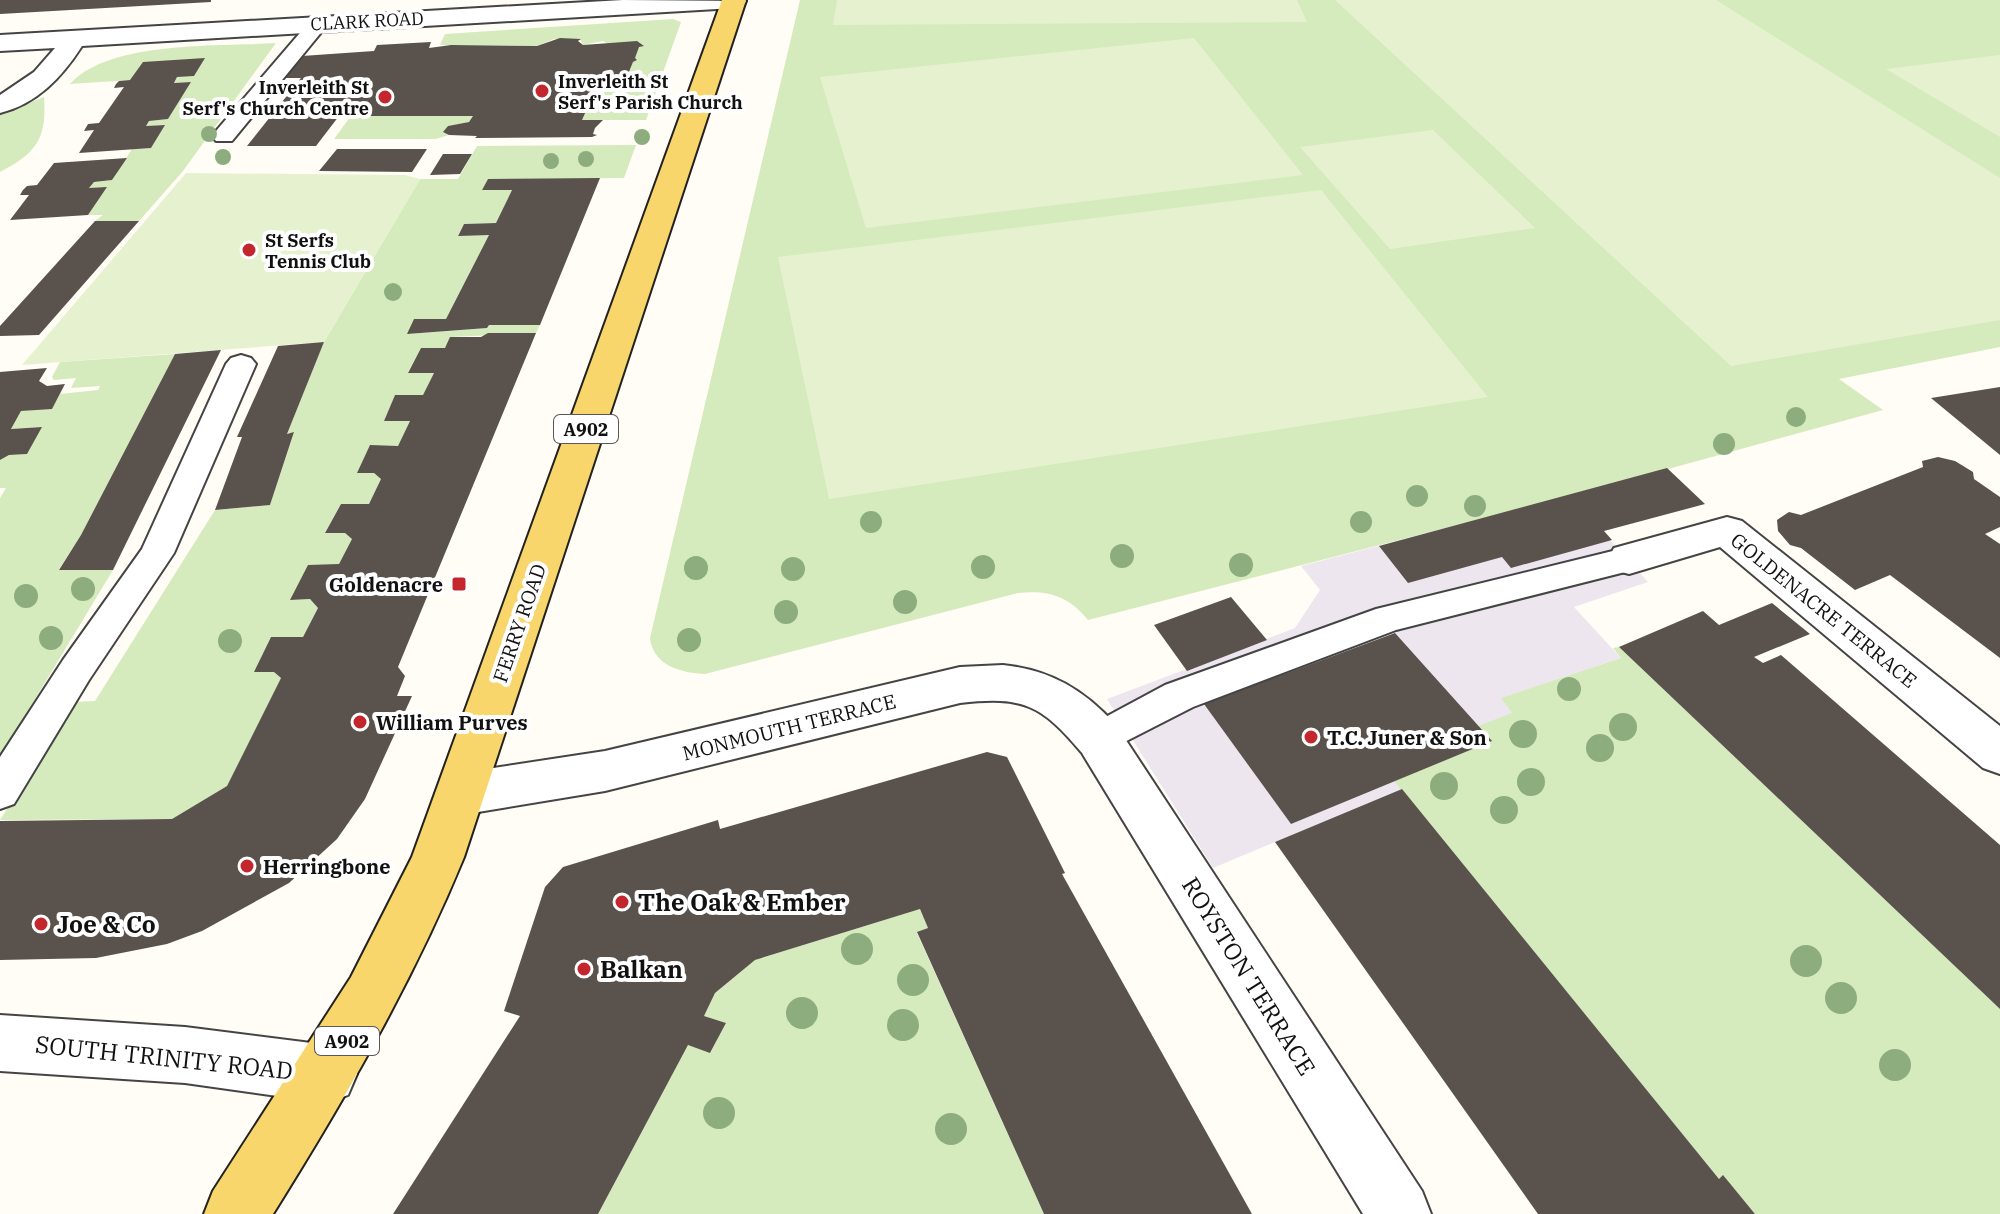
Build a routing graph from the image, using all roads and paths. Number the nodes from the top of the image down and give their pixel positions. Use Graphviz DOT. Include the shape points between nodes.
graph roads {
  1 [pos="734,0"];
  2 [pos="314,16"];
  3 [pos="74,39"];
  4 [pos="0,43"];
  5 [pos="0,105"];
  6 [pos="224,136"];
  7 [pos="241,364"];
  8 [pos="1629,559"];
  9 [pos="1099,739"];
  10 [pos="2000,754"];
  11 [pos="0,792"];
  12 [pos="460,794"];
  13 [pos="0,1043"];
  14 [pos="327,1074"];
  15 [pos="236,1214"];
  16 [pos="1399,1214"];
  1 -- 2 [label="street, CLARK ROAD"];
  1 -- 12 [label="main road, FERRY ROAD / A902"];
  2 -- 3 [label="street, CLARK ROAD"];
  2 -- 6 [label="lane"];
  3 -- 4 [label="street, CLARK ROAD"];
  3 -- 5 [label="street" via="39,84"];
  7 -- 11 [label="lane" via="157,553"];
  8 -- 9 [label="lane" via="1389,618 1179,696"];
  8 -- 10 [label="street, GOLDENACRE TERRACE" via="1727,531"];
  9 -- 12 [label="street, MONMOUTH TERRACE" via="1056,695 1031,686 983,682 605,771"];
  9 -- 16 [label="street, ROYSTON TERRACE"];
  12 -- 14 [label="main road, FERRY ROAD / A902" via="419,905"];
  13 -- 14 [label="street, SOUTH TRINITY ROAD" via="185,1055"];
  14 -- 15 [label="main road, FERRY ROAD / A902"];
}
